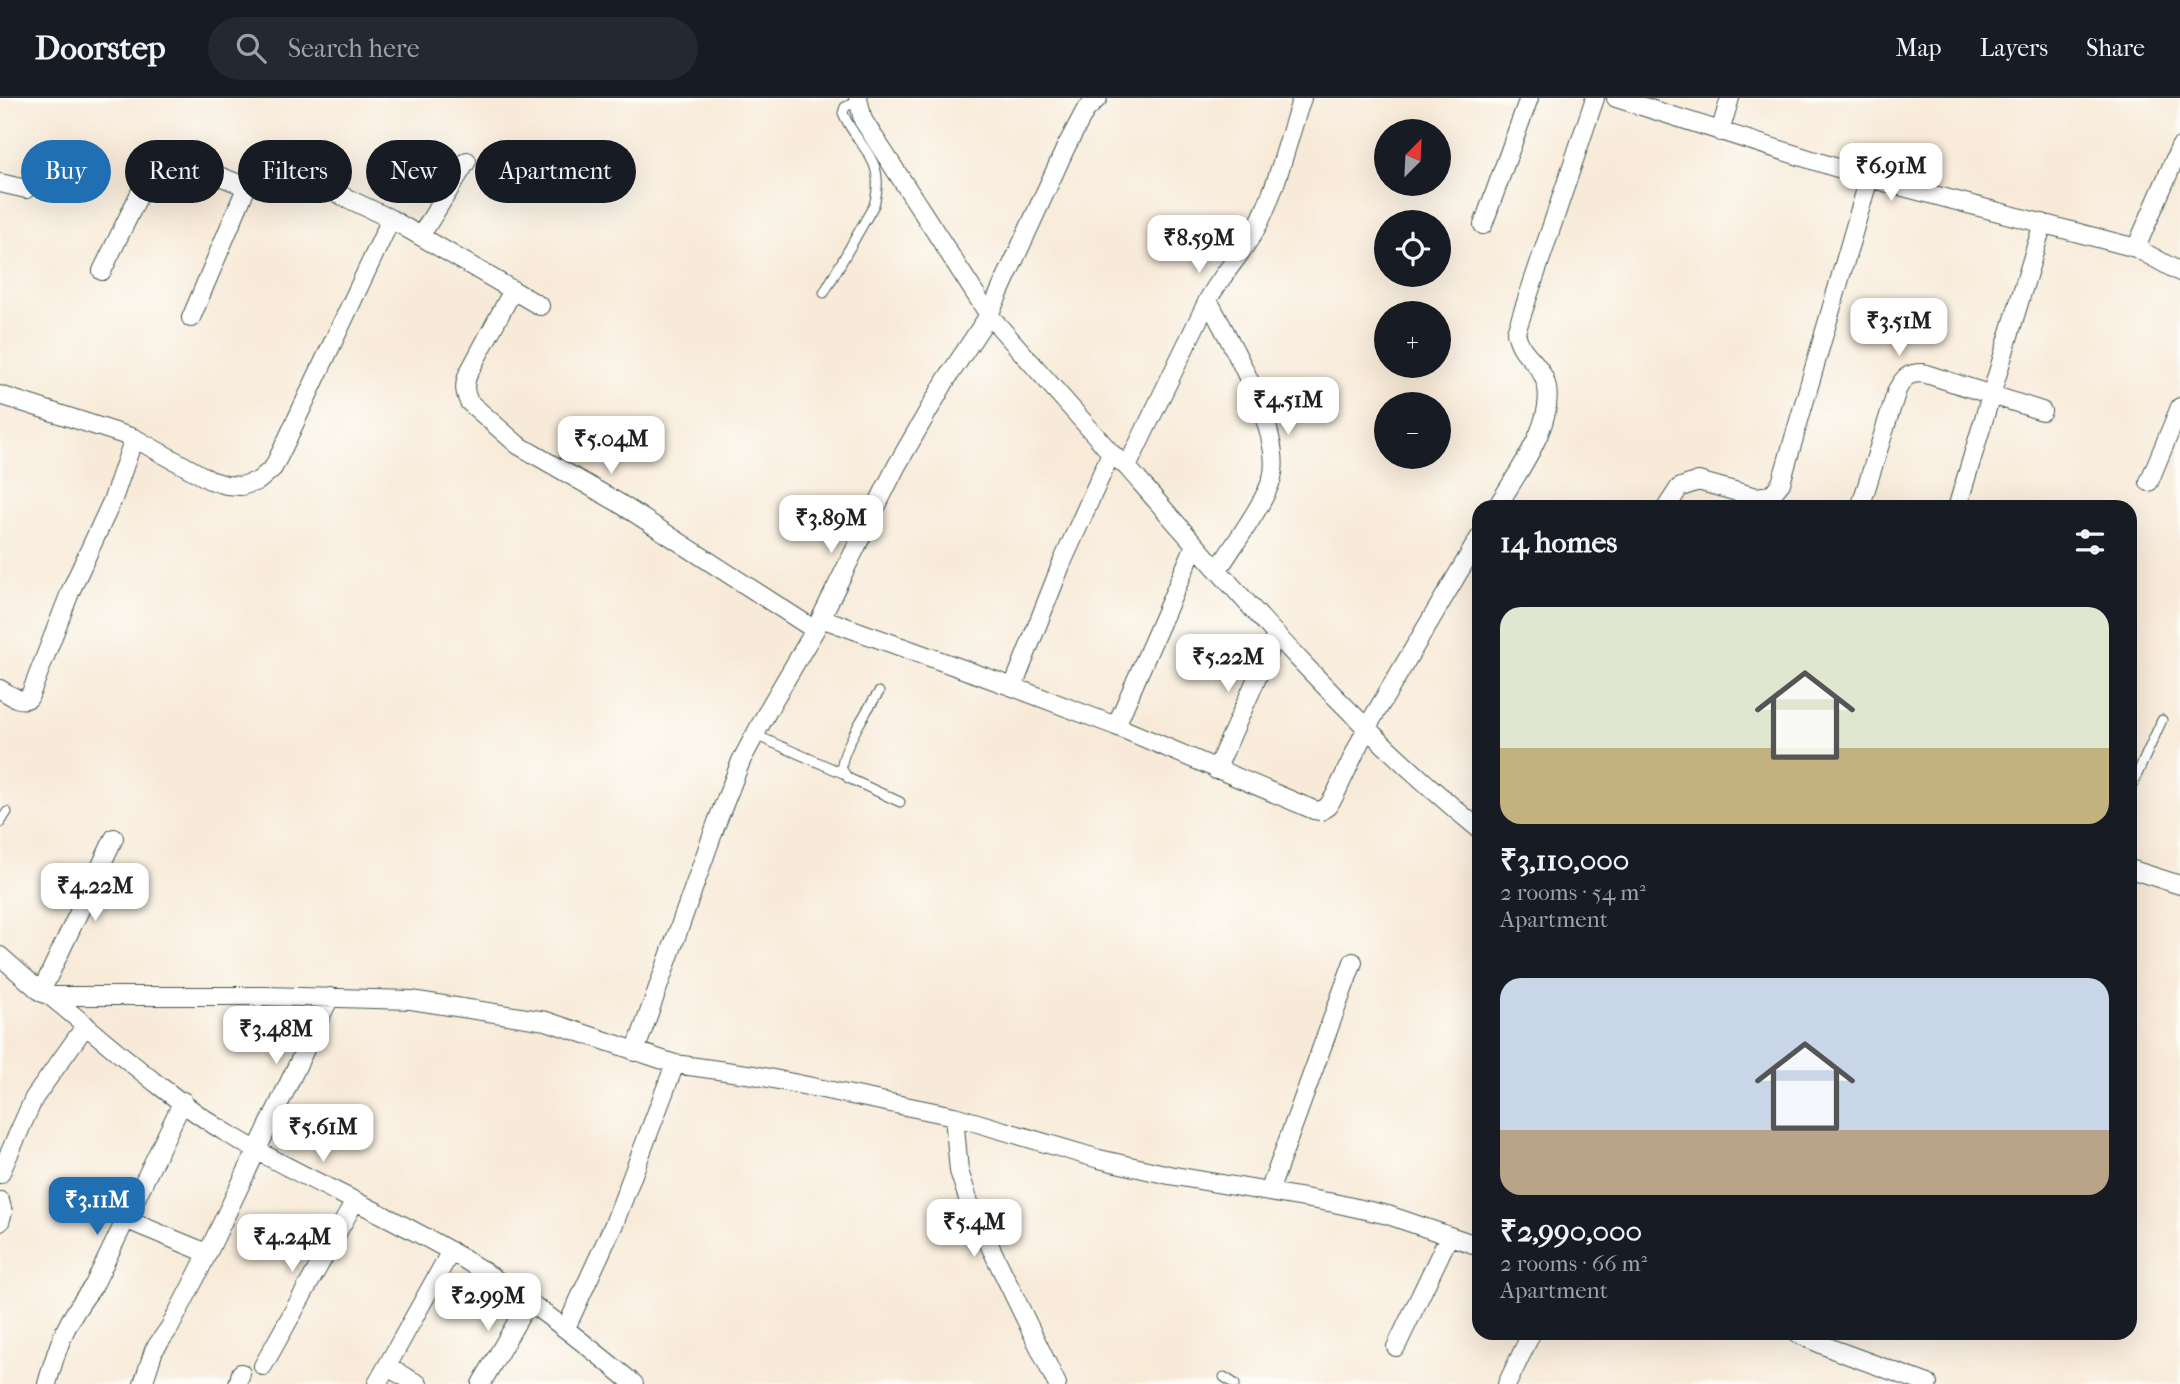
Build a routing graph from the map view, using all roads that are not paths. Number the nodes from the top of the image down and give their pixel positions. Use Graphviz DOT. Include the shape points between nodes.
graph roads {
  1 [pos="1098,98"];
  2 [pos="1302,98"];
  3 [pos="1530,98"];
  4 [pos="1595,98"];
  5 [pos="1616,98"];
  6 [pos="1730,98"];
  7 [pos="858,100"];
  8 [pos="1720,132"];
  9 [pos="2180,147"];
  10 [pos="467,161"];
  11 [pos="1869,178"];
  12 [pos="0,183"];
  13 [pos="238,183"];
  14 [pos="21,188"];
  15 [pos="352,201"];
  16 [pos="240,203"];
  17 [pos="391,219"];
  18 [pos="2043,223"];
  19 [pos="1483,225"];
  20 [pos="421,235"];
  21 [pos="2136,248"];
  22 [pos="102,271"];
  23 [pos="2180,272"];
  24 [pos="513,290"];
  25 [pos="824,293"];
  26 [pos="1208,300"];
  27 [pos="540,306"];
  28 [pos="989,315"];
  29 [pos="191,318"];
  30 [pos="1991,394"];
  31 [pos="0,395"];
  32 [pos="2180,407"];
  33 [pos="2042,411"];
  34 [pos="134,438"];
  35 [pos="1111,453"];
  36 [pos="1127,467"];
  37 [pos="2149,482"];
  38 [pos="1501,500"];
  39 [pos="1671,500"];
  40 [pos="1863,500"];
  41 [pos="1958,500"];
  42 [pos="1195,545"];
  43 [pos="1472,550"];
  44 [pos="1218,570"];
  45 [pos="818,624"];
  46 [pos="1276,635"];
  47 [pos="1013,687"];
  48 [pos="0,689"];
  49 [pos="879,692"];
  50 [pos="2162,720"];
  51 [pos="1116,726"];
  52 [pos="1366,729"];
  53 [pos="755,735"];
  54 [pos="1216,770"];
  55 [pos="845,774"];
  56 [pos="2137,775"];
  57 [pos="900,802"];
  58 [pos="8,811"];
  59 [pos="0,823"];
  60 [pos="1472,823"];
  61 [pos="114,838"];
  62 [pos="2137,871"];
  63 [pos="2180,885"];
  64 [pos="0,956"];
  65 [pos="1353,962"];
  66 [pos="45,994"];
  67 [pos="330,998"];
  68 [pos="86,1025"];
  69 [pos="635,1052"];
  70 [pos="675,1064"];
  71 [pos="183,1101"];
  72 [pos="954,1116"];
  73 [pos="257,1151"];
  74 [pos="0,1174"];
  75 [pos="1269,1192"];
  76 [pos="0,1201"];
  77 [pos="355,1201"];
  78 [pos="127,1220"];
  79 [pos="0,1222"];
  80 [pos="1449,1236"];
  81 [pos="1472,1244"];
  82 [pos="451,1251"];
  83 [pos="207,1253"];
  84 [pos="528,1301"];
  85 [pos="566,1328"];
  86 [pos="1528,1340"];
  87 [pos="1812,1340"];
  88 [pos="1396,1347"];
  89 [pos="263,1366"];
  90 [pos="387,1367"];
  91 [pos="1224,1377"];
  92 [pos="47,1384"];
  93 [pos="143,1384"];
  94 [pos="377,1384"];
  95 [pos="418,1384"];
  96 [pos="481,1384"];
  97 [pos="634,1384"];
  98 [pos="1057,1384"];
  99 [pos="1235,1384"];
  100 [pos="1507,1384"];
  101 [pos="1928,1384"];
  1 -- 28 [label="street" via="1085,111 1066,147"];
  2 -- 26 [label="street" via="1260,222"];
  3 -- 19 [label="street"];
  4 -- 38 [label="street" via="1517,332 1519,347 1545,380 1548,408"];
  5 -- 8 [label="street"];
  6 -- 8 [label="street"];
  7 -- 25 [label="lane" via="843,113 873,159 878,189 874,205"];
  7 -- 28 [label="street" via="875,141"];
  8 -- 11 [label="street"];
  9 -- 21 [label="street"];
  10 -- 20 [label="street"];
  11 -- 18 [label="street"];
  11 -- 39 [label="street" via="1781,482 1771,495 1756,498 1698,481 1679,488"];
  12 -- 14 [label="street"];
  13 -- 22 [label="street" via="166,155 158,156"];
  15 -- 17 [label="street"];
  16 -- 29 [label="street"];
  17 -- 20 [label="street"];
  17 -- 34 [label="street" via="284,449 258,481 241,486 210,480"];
  18 -- 21 [label="street"];
  18 -- 30 [label="street"];
  20 -- 24 [label="street"];
  21 -- 23 [label="street"];
  24 -- 27 [label="street"];
  24 -- 45 [label="street" via="468,374 465,393 469,402 518,445"];
  26 -- 36 [label="street"];
  26 -- 44 [label="street" via="1256,393 1273,461 1265,494"];
  28 -- 35 [label="street"];
  28 -- 45 [label="street" via="896,467"];
  30 -- 33 [label="street"];
  30 -- 40 [label="street" via="1923,373 1911,373 1902,380"];
  30 -- 41 [label="street"];
  31 -- 34 [label="street"];
  32 -- 37 [label="street"];
  34 -- 48 [label="street" via="29,698 17,698"];
  35 -- 36 [label="street"];
  35 -- 47 [label="street"];
  36 -- 42 [label="street"];
  42 -- 44 [label="street"];
  42 -- 51 [label="street"];
  43 -- 52 [label="street"];
  44 -- 46 [label="street"];
  45 -- 47 [label="street"];
  45 -- 53 [label="street"];
  46 -- 52 [label="street"];
  46 -- 54 [label="street"];
  47 -- 51 [label="street"];
  49 -- 55 [label="lane" via="842,762"];
  50 -- 56 [label="lane"];
  51 -- 54 [label="street"];
  52 -- 54 [label="street" via="1335,795 1321,811"];
  52 -- 60 [label="street"];
  53 -- 55 [label="lane"];
  53 -- 69 [label="street" via="717,822"];
  55 -- 57 [label="lane"];
  58 -- 59 [label="lane"];
  61 -- 66 [label="street"];
  62 -- 63 [label="street"];
  64 -- 66 [label="street"];
  65 -- 75 [label="street"];
  66 -- 67 [label="street"];
  66 -- 68 [label="street"];
  67 -- 69 [label="street" via="411,1000 546,1020"];
  67 -- 73 [label="street"];
  68 -- 71 [label="street"];
  68 -- 74 [label="street" via="34,1098"];
  69 -- 70 [label="street"];
  70 -- 72 [label="street" via="712,1067"];
  70 -- 85 [label="street" via="614,1224"];
  71 -- 73 [label="street"];
  71 -- 78 [label="street"];
  72 -- 75 [label="street" via="1169,1175"];
  72 -- 98 [label="street" via="959,1171 970,1205"];
  73 -- 77 [label="street"];
  73 -- 83 [label="street"];
  75 -- 80 [label="street" via="1388,1215"];
  76 -- 79 [label="street"];
  77 -- 82 [label="street"];
  77 -- 89 [label="street"];
  78 -- 83 [label="street"];
  78 -- 92 [label="street" via="94,1285 61,1335"];
  80 -- 81 [label="street"];
  80 -- 88 [label="street"];
  82 -- 84 [label="street"];
  82 -- 90 [label="street"];
  83 -- 93 [label="street" via="175,1318 153,1350"];
  84 -- 85 [label="street"];
  84 -- 96 [label="street"];
  85 -- 97 [label="street"];
  86 -- 100 [label="street"];
  87 -- 101 [label="street"];
  90 -- 94 [label="street"];
  90 -- 95 [label="street"];
  91 -- 99 [label="lane"];
}
